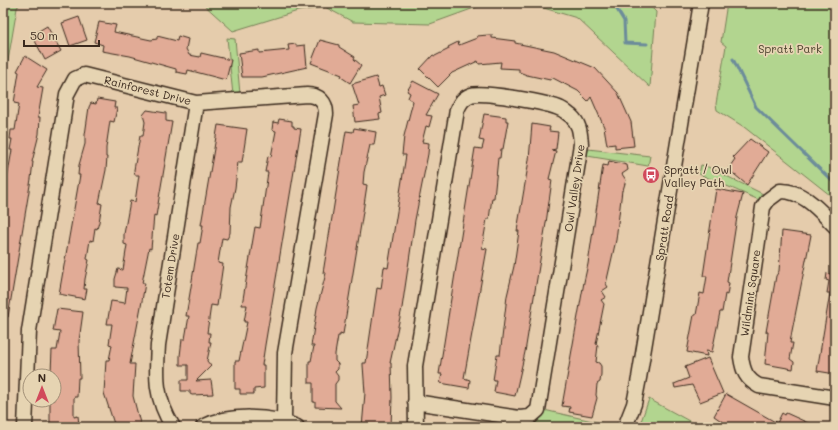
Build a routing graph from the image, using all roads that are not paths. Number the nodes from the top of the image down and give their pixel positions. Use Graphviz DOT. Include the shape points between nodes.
graph roads {
  1 [pos="701,3"];
  2 [pos="196,102"];
  3 [pos="835,226"];
  4 [pos="835,398"];
  5 [pos="415,402"];
  6 [pos="284,420"];
  7 [pos="25,427"];
  8 [pos="173,427"];
  9 [pos="203,427"];
  10 [pos="297,427"];
  11 [pos="416,427"];
  12 [pos="625,427"];
  1 -- 12 [label="street, Spratt Road" via="640,378"];
  2 -- 6 [label="street, Rainforest Drive" via="307,94 317,97 324,104 326,114 285,353"];
  2 -- 7 [label="street, Rainforest Drive" via="89,75 80,76 71,84 29,331"];
  2 -- 8 [label="street, Totem Drive" via="158,345 159,396 163,411"];
  3 -- 4 [label="street, Wildmint Square" via="816,207 793,192 780,191 768,200 763,207 741,357 744,372 759,386"];
  5 -- 5 [label="street, Owl Valley Drive" via="519,418 530,417 538,410 581,144 580,127 572,116 561,108 480,94 465,98 460,103 415,366"];
  5 -- 11 [label="street, Owl Valley Drive"];
  6 -- 9 [label="street" via="240,417"];
  6 -- 10 [label="street"];
}
